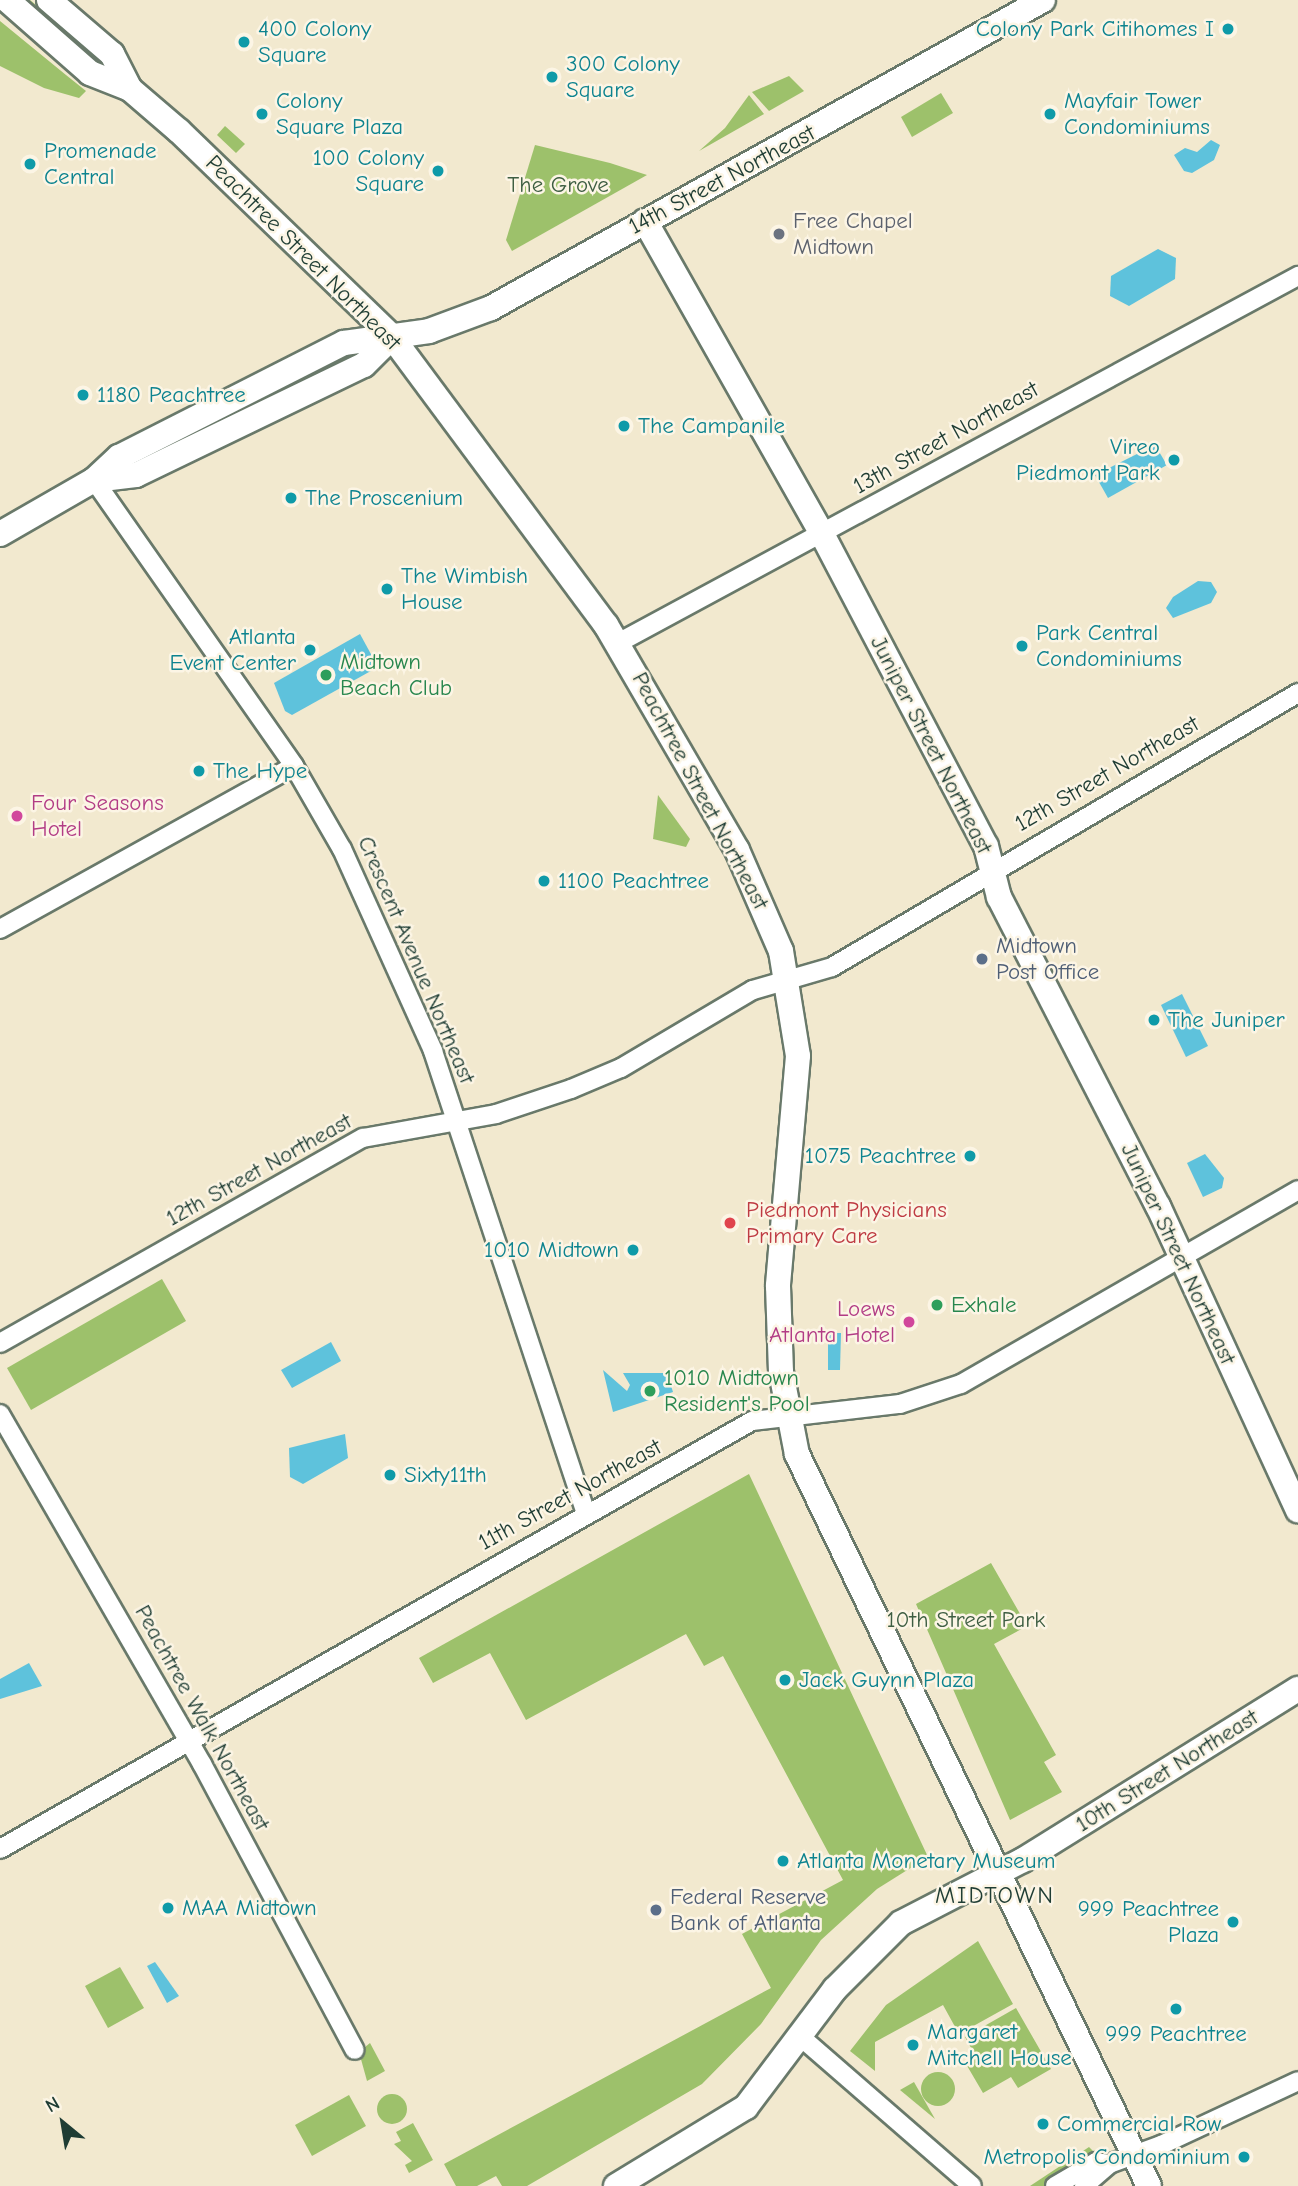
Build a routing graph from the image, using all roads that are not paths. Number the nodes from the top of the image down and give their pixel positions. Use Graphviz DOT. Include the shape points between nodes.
graph roads {
  1 [pos="7,0"];
  2 [pos="48,0"];
  3 [pos="1043,0"];
  4 [pos="130,89"];
  5 [pos="645,221"];
  6 [pos="1298,276"];
  7 [pos="392,337"];
  8 [pos="94,480"];
  9 [pos="0,534"];
  10 [pos="821,534"];
  11 [pos="618,643"];
  12 [pos="1298,693"];
  13 [pos="294,766"];
  14 [pos="994,872"];
  15 [pos="0,929"];
  16 [pos="787,981"];
  17 [pos="458,1121"];
  18 [pos="1298,1190"];
  19 [pos="1182,1257"];
  20 [pos="0,1343"];
  21 [pos="0,1413"];
  22 [pos="788,1415"];
  23 [pos="1298,1510"];
  24 [pos="586,1513"];
  25 [pos="1298,1689"];
  26 [pos="189,1741"];
  27 [pos="0,1849"];
  28 [pos="996,1871"];
  29 [pos="802,2038"];
  30 [pos="355,2050"];
  31 [pos="1298,2081"];
  32 [pos="1135,2154"];
  33 [pos="1109,2164"];
  34 [pos="615,2186"];
  35 [pos="972,2186"];
  36 [pos="1055,2186"];
  37 [pos="1084,2186"];
  38 [pos="1149,2186"];
  1 -- 4 [label="main road, Peachtree Street Northeast" via="90,73"];
  2 -- 4 [label="main road, Peachtree Street Northeast" via="112,54"];
  3 -- 5 [label="main road, 14th Street Northeast"];
  4 -- 7 [label="main road, Peachtree Street Northeast"];
  5 -- 7 [label="main road, 14th Street Northeast" via="491,308"];
  5 -- 10 [label="main road, Juniper Street Northeast"];
  6 -- 10 [label="street, 13th Street Northeast"];
  7 -- 8 [label="main road, 14th Street Northeast" via="364,365 159,464 135,475"];
  7 -- 11 [label="main road, Peachtree Street Northeast" via="523,506"];
  8 -- 9 [label="main road, 14th Street Northeast"];
  8 -- 13 [label="street, Crescent Avenue Northeast"];
  10 -- 11 [label="street, 13th Street Northeast"];
  10 -- 14 [label="main road, Juniper Street Northeast" via="986,846"];
  11 -- 16 [label="main road, Peachtree Street Northeast" via="737,850 777,938"];
  12 -- 14 [label="street, 12th Street Northeast"];
  13 -- 15 [label="street"];
  13 -- 17 [label="street, Crescent Avenue Northeast" via="342,849"];
  14 -- 16 [label="street, 12th Street Northeast" via="832,967"];
  14 -- 19 [label="main road, Juniper Street Northeast" via="999,897"];
  16 -- 17 [label="street, 12th Street Northeast" via="753,990 596,1079"];
  16 -- 22 [label="main road, Peachtree Street Northeast" via="798,1068 778,1286"];
  17 -- 20 [label="street, 12th Street Northeast" via="363,1138"];
  17 -- 24 [label="street, Crescent Avenue Northeast"];
  18 -- 19 [label="street, 11th Street Northeast"];
  19 -- 22 [label="street, 11th Street Northeast" via="944,1392 900,1404"];
  19 -- 23 [label="main road, Juniper Street Northeast"];
  21 -- 26 [label="street, Peachtree Walk Northeast"];
  22 -- 24 [label="street, 11th Street Northeast" via="752,1421"];
  22 -- 28 [label="main road, Peachtree Street Northeast" via="797,1454"];
  24 -- 26 [label="street, 11th Street Northeast"];
  25 -- 28 [label="main road, 10th Street Northeast"];
  26 -- 27 [label="street, 11th Street Northeast"];
  26 -- 30 [label="street, Peachtree Walk Northeast"];
  28 -- 29 [label="main road, 10th Street Northeast" via="901,1923 868,1952"];
  28 -- 32 [label="main road, Peachtree Street Northeast"];
  29 -- 34 [label="main road, 10th Street Northeast" via="746,2107"];
  29 -- 35 [label="street"];
  31 -- 32 [label="street"];
  32 -- 33 [label="street"];
  32 -- 38 [label="main road, Peachtree Street Northeast"];
  33 -- 36 [label="street" via="1096,2162"];
  33 -- 37 [label="street"];
}
